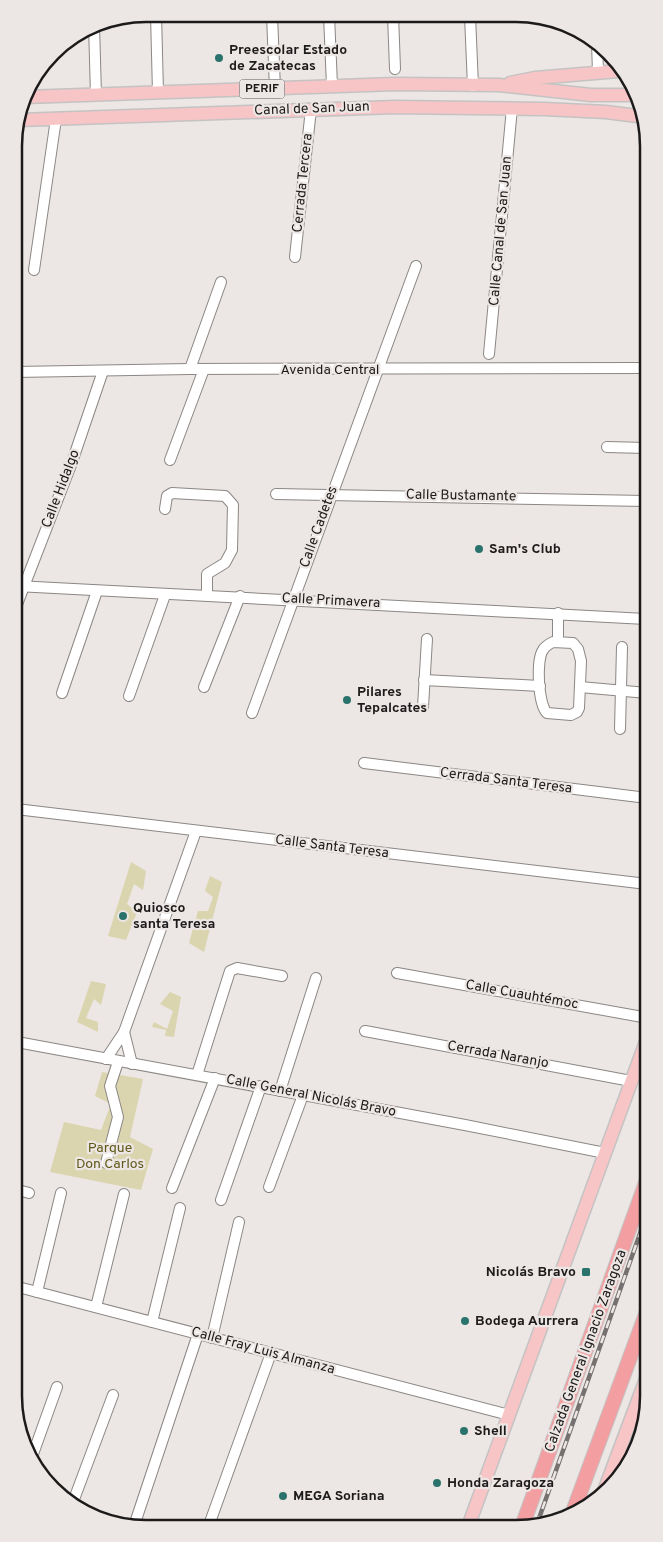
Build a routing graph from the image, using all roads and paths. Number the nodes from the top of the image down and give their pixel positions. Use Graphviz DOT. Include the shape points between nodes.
graph roads {
  1 [pos="329,22"];
  2 [pos="393,22"];
  3 [pos="470,22"];
  4 [pos="156,23"];
  5 [pos="272,23"];
  6 [pos="94,34"];
  7 [pos="597,53"];
  8 [pos="395,69"];
  9 [pos="615,71"];
  10 [pos="598,72"];
  11 [pos="499,85"];
  12 [pos="332,86"];
  13 [pos="474,86"];
  14 [pos="275,89"];
  15 [pos="158,93"];
  16 [pos="96,95"];
  17 [pos="629,95"];
  18 [pos="33,97"];
  19 [pos="512,108"];
  20 [pos="310,109"];
  21 [pos="634,109"];
  22 [pos="606,112"];
  23 [pos="636,116"];
  24 [pos="56,119"];
  25 [pos="26,120"];
  26 [pos="295,257"];
  27 [pos="416,266"];
  28 [pos="34,270"];
  29 [pos="221,282"];
  30 [pos="489,354"];
  31 [pos="640,368"];
  32 [pos="190,369"];
  33 [pos="204,369"];
  34 [pos="377,370"];
  35 [pos="103,371"];
  36 [pos="23,372"];
  37 [pos="608,447"];
  38 [pos="640,448"];
  39 [pos="170,460"];
  40 [pos="332,493"];
  41 [pos="276,494"];
  42 [pos="640,501"];
  43 [pos="165,509"];
  44 [pos="23,578"];
  45 [pos="23,586"];
  46 [pos="97,591"];
  47 [pos="165,594"];
  48 [pos="207,595"];
  49 [pos="240,596"];
  50 [pos="293,600"];
  51 [pos="558,613"];
  52 [pos="640,619"];
  53 [pos="427,639"];
  54 [pos="558,642"];
  55 [pos="622,647"];
  56 [pos="424,680"];
  57 [pos="540,686"];
  58 [pos="580,687"];
  59 [pos="204,688"];
  60 [pos="621,690"];
  61 [pos="640,691"];
  62 [pos="62,692"];
  63 [pos="129,696"];
  64 [pos="423,707"];
  65 [pos="252,713"];
  66 [pos="620,729"];
  67 [pos="364,763"];
  68 [pos="640,797"];
  69 [pos="22,809"];
  70 [pos="196,830"];
  71 [pos="640,883"];
  72 [pos="397,973"];
  73 [pos="282,976"];
  74 [pos="316,978"];
  75 [pos="640,1017"];
  76 [pos="365,1031"];
  77 [pos="124,1032"];
  78 [pos="22,1043"];
  79 [pos="640,1057"];
  80 [pos="106,1060"];
  81 [pos="118,1062"];
  82 [pos="132,1064"];
  83 [pos="197,1075"];
  84 [pos="215,1078"];
  85 [pos="631,1081"];
  86 [pos="261,1086"];
  87 [pos="280,1091"];
  88 [pos="303,1095"];
  89 [pos="604,1154"];
  90 [pos="106,1163"];
  91 [pos="269,1187"];
  92 [pos="172,1188"];
  93 [pos="22,1191"];
  94 [pos="29,1193"];
  95 [pos="61,1193"];
  96 [pos="124,1194"];
  97 [pos="221,1200"];
  98 [pos="640,1200"];
  99 [pos="180,1208"];
  100 [pos="239,1222"];
  101 [pos="22,1288"];
  102 [pos="36,1292"];
  103 [pos="96,1307"];
  104 [pos="152,1322"];
  105 [pos="640,1330"];
  106 [pos="198,1334"];
  107 [pos="212,1338"];
  108 [pos="271,1353"];
  109 [pos="57,1387"];
  110 [pos="113,1395"];
  111 [pos="640,1396"];
  112 [pos="509,1415"];
  113 [pos="633,1415"];
  114 [pos="638,1417"];
  115 [pos="35,1449"];
  116 [pos="610,1477"];
  117 [pos="75,1497"];
  118 [pos="576,1505"];
  119 [pos="136,1519"];
  120 [pos="525,1519"];
  121 [pos="211,1520"];
  122 [pos="470,1520"];
  1 -- 12 [label="street"];
  2 -- 8 [label="street"];
  3 -- 13 [label="street"];
  4 -- 15 [label="street"];
  5 -- 14 [label="street"];
  6 -- 16 [label="street"];
  7 -- 10 [label="street"];
  9 -- 10 [label="main road, Canal de San Juan"];
  10 -- 11 [label="main road, Canal de San Juan"];
  11 -- 13 [label="main road, Canal de San Juan / PERIF"];
  11 -- 17 [label="main road, Canal de San Juan / PERIF" via="591,95"];
  12 -- 13 [label="main road, Canal de San Juan / PERIF"];
  12 -- 14 [label="main road, Canal de San Juan / PERIF"];
  14 -- 15 [label="main road, Canal de San Juan / PERIF"];
  15 -- 16 [label="main road, Canal de San Juan / PERIF"];
  16 -- 18 [label="main road, Canal de San Juan / PERIF"];
  19 -- 20 [label="main road, Canal de San Juan / PERIF"];
  19 -- 22 [label="main road, Canal de San Juan / PERIF"];
  19 -- 30 [label="street, Calle Canal de San Juan"];
  20 -- 24 [label="main road, Canal de San Juan / PERIF"];
  20 -- 26 [label="street, Cerrada Tercera"];
  21 -- 22 [label="main road, Canal de San Juan / PERIF"];
  22 -- 23 [label="main road, Canal de San Juan"];
  24 -- 25 [label="main road, Canal de San Juan / PERIF"];
  24 -- 28 [label="street"];
  27 -- 34 [label="street, Calle Cadetes"];
  29 -- 32 [label="street"];
  31 -- 34 [label="street, Avenida Central"];
  32 -- 33 [label="street, Avenida Central"];
  32 -- 35 [label="street, Avenida Central"];
  33 -- 34 [label="street, Avenida Central"];
  33 -- 39 [label="street"];
  34 -- 40 [label="street, Calle Cadetes"];
  35 -- 36 [label="street, Avenida Central"];
  35 -- 44 [label="street, Calle Hidalgo" via="71,465"];
  37 -- 38 [label="street"];
  40 -- 41 [label="street, Calle Bustamante"];
  40 -- 42 [label="street, Calle Bustamante"];
  40 -- 50 [label="street, Calle Cadetes"];
  43 -- 48 [label="street" via="167,496 172,494 225,496 232,501 232,550 225,563 207,574"];
  45 -- 46 [label="street, Calle Primavera"];
  46 -- 47 [label="street, Calle Primavera"];
  46 -- 62 [label="street"];
  47 -- 48 [label="street, Calle Primavera"];
  47 -- 63 [label="street"];
  48 -- 49 [label="street, Calle Primavera"];
  49 -- 50 [label="street, Calle Primavera"];
  49 -- 59 [label="street"];
  50 -- 51 [label="street, Calle Primavera"];
  50 -- 65 [label="street, Calle Cadetes"];
  51 -- 52 [label="street, Calle Primavera"];
  51 -- 54 [label="street"];
  53 -- 56 [label="street"];
  54 -- 57 [label="street" via="548,645 541,654"];
  54 -- 58 [label="street" via="578,648 582,661"];
  55 -- 60 [label="street"];
  56 -- 57 [label="street"];
  56 -- 64 [label="street"];
  57 -- 58 [label="street" via="542,708 546,713 572,715 579,710"];
  58 -- 60 [label="street"];
  60 -- 61 [label="street"];
  60 -- 66 [label="street"];
  67 -- 68 [label="street, Cerrada Santa Teresa"];
  69 -- 70 [label="street, Calle Santa Teresa"];
  70 -- 71 [label="street, Calle Santa Teresa"];
  70 -- 77 [label="street"];
  72 -- 75 [label="street, Calle Cuauhtémoc"];
  73 -- 83 [label="street" via="237,968 230,971"];
  74 -- 87 [label="street"];
  76 -- 85 [label="street, Cerrada Naranjo"];
  77 -- 80 [label="street"];
  77 -- 82 [label="street"];
  78 -- 80 [label="street, Calle General Nicolás Bravo"];
  79 -- 85 [label="main road"];
  80 -- 81 [label="street, Calle General Nicolás Bravo"];
  81 -- 82 [label="street, Calle General Nicolás Bravo"];
  81 -- 90 [label="street" via="110,1086 118,1117"];
  82 -- 83 [label="street, Calle General Nicolás Bravo"];
  83 -- 84 [label="street, Calle General Nicolás Bravo"];
  84 -- 86 [label="street, Calle General Nicolás Bravo"];
  84 -- 92 [label="street"];
  85 -- 89 [label="main road"];
  86 -- 87 [label="street, Calle General Nicolás Bravo"];
  86 -- 97 [label="street"];
  87 -- 88 [label="street, Calle General Nicolás Bravo"];
  88 -- 89 [label="street, Calle General Nicolás Bravo"];
  88 -- 91 [label="street"];
  89 -- 112 [label="main road"];
  93 -- 94 [label="street"];
  95 -- 102 [label="street"];
  96 -- 103 [label="street"];
  98 -- 120 [label="highway, Calzada General Ignacio Zaragoza"];
  99 -- 104 [label="street"];
  100 -- 107 [label="street"];
  101 -- 102 [label="street, Calle Fray Luis Almanza"];
  102 -- 103 [label="street, Calle Fray Luis Almanza"];
  103 -- 104 [label="street, Calle Fray Luis Almanza"];
  104 -- 106 [label="street, Calle Fray Luis Almanza"];
  105 -- 118 [label="highway"];
  106 -- 107 [label="street, Calle Fray Luis Almanza"];
  106 -- 119 [label="street"];
  107 -- 108 [label="street, Calle Fray Luis Almanza"];
  108 -- 112 [label="street, Calle Fray Luis Almanza"];
  108 -- 121 [label="street"];
  109 -- 115 [label="street"];
  110 -- 117 [label="street"];
  111 -- 113 [label="main road"];
  112 -- 122 [label="main road"];
  113 -- 114 [label="street"];
  113 -- 116 [label="main road"];
}
